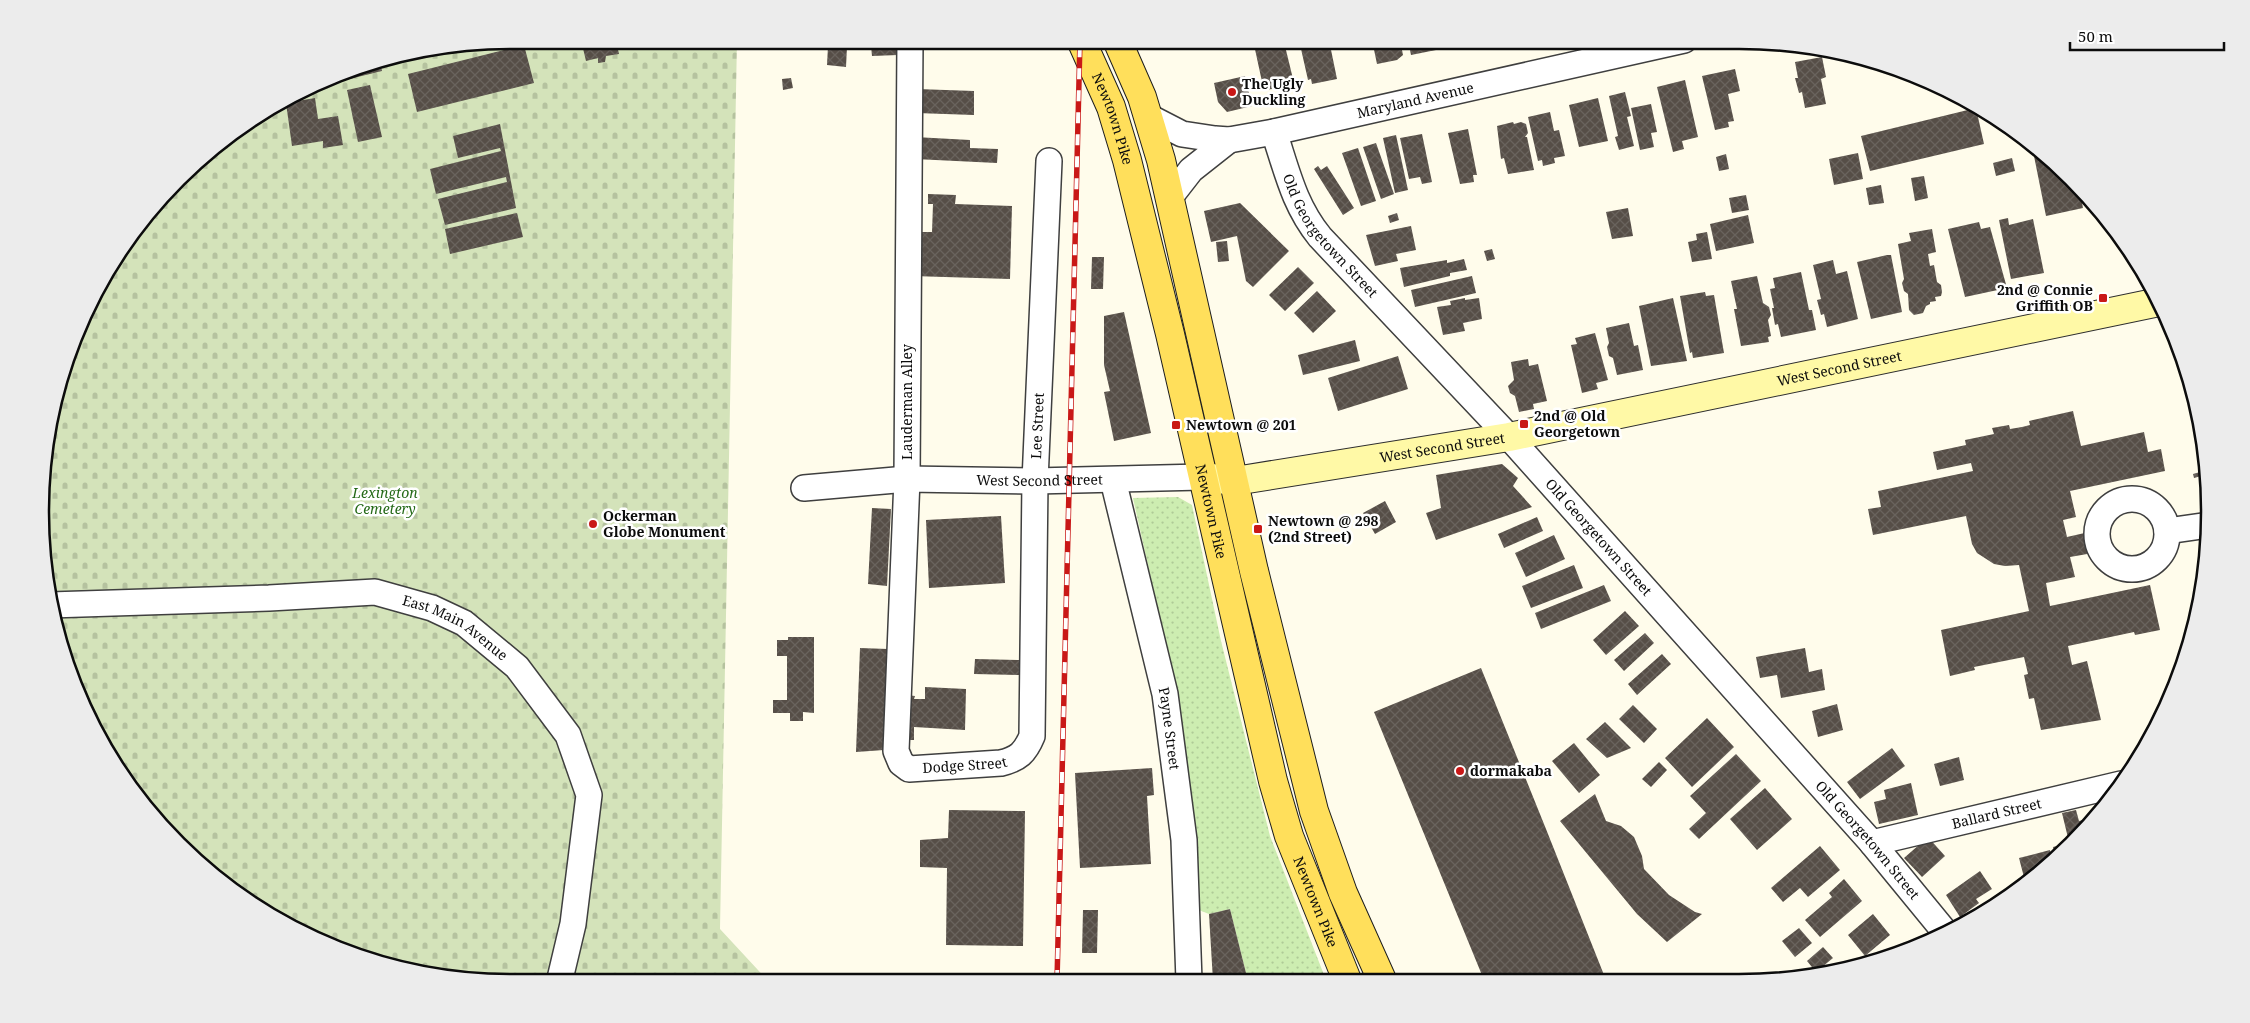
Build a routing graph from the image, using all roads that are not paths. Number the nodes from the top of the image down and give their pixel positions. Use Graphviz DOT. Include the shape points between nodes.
graph roads {
  1 [pos="910,49"];
  2 [pos="1085,49"];
  3 [pos="1121,49"];
  4 [pos="1644,49"];
  5 [pos="1149,117"];
  6 [pos="1274,132"];
  7 [pos="1229,140"];
  8 [pos="1049,161"];
  9 [pos="1170,196"];
  10 [pos="2152,303"];
  11 [pos="1509,437"];
  12 [pos="1202,477"];
  13 [pos="907,479"];
  14 [pos="1114,480"];
  15 [pos="1035,481"];
  16 [pos="1235,481"];
  17 [pos="804,488"];
  18 [pos="2201,526"];
  19 [pos="2167,531"];
  20 [pos="59,605"];
  21 [pos="1026,750"];
  22 [pos="901,763"];
  23 [pos="2111,786"];
  24 [pos="1872,843"];
  25 [pos="1941,928"];
  26 [pos="561,974"];
  27 [pos="1189,974"];
  28 [pos="1345,974"];
  29 [pos="1379,974"];
  1 -- 13 [label="street, Lauderman Alley"];
  2 -- 12 [label="main road, Newtown Pike" via="1111,107 1127,160"];
  3 -- 5 [label="main road"];
  4 -- 6 [label="street, Maryland Avenue"];
  5 -- 7 [label="street, Maryland Avenue" via="1182,134"];
  5 -- 9 [label="main road"];
  6 -- 7 [label="street, Maryland Avenue"];
  6 -- 11 [label="street, Old Georgetown Street" via="1295,199 1307,221"];
  7 -- 9 [label="street" via="1191,170"];
  8 -- 15 [label="street, Lee Street"];
  9 -- 16 [label="main road"];
  10 -- 11 [label="street, West Second Street"];
  11 -- 16 [label="street, West Second Street"];
  11 -- 24 [label="street, Old Georgetown Street"];
  12 -- 14 [label="street, West Second Street"];
  12 -- 16 [label="street, West Second Street"];
  12 -- 28 [label="main road, Newtown Pike" via="1273,781 1289,836"];
  13 -- 15 [label="street, West Second Street"];
  13 -- 17 [label="street, West Second Street"];
  13 -- 22 [label="street, Lauderman Alley" via="896,751"];
  14 -- 15 [label="street, West Second Street"];
  14 -- 27 [label="street, Payne Street" via="1165,694 1184,840"];
  15 -- 21 [label="street, Lee Street" via="1033,721 1032,736"];
  16 -- 29 [label="main road" via="1314,811 1343,893"];
  18 -- 19 [label="street"];
  20 -- 26 [label="street, East Main Avenue" via="375,592 432,608 464,623 517,667 568,735 589,795 573,924"];
  21 -- 22 [label="street, Dodge Street" via="1019,757 1001,763 909,769"];
  23 -- 24 [label="street, Ballard Street"];
  24 -- 25 [label="street, Old Georgetown Street"];
}
